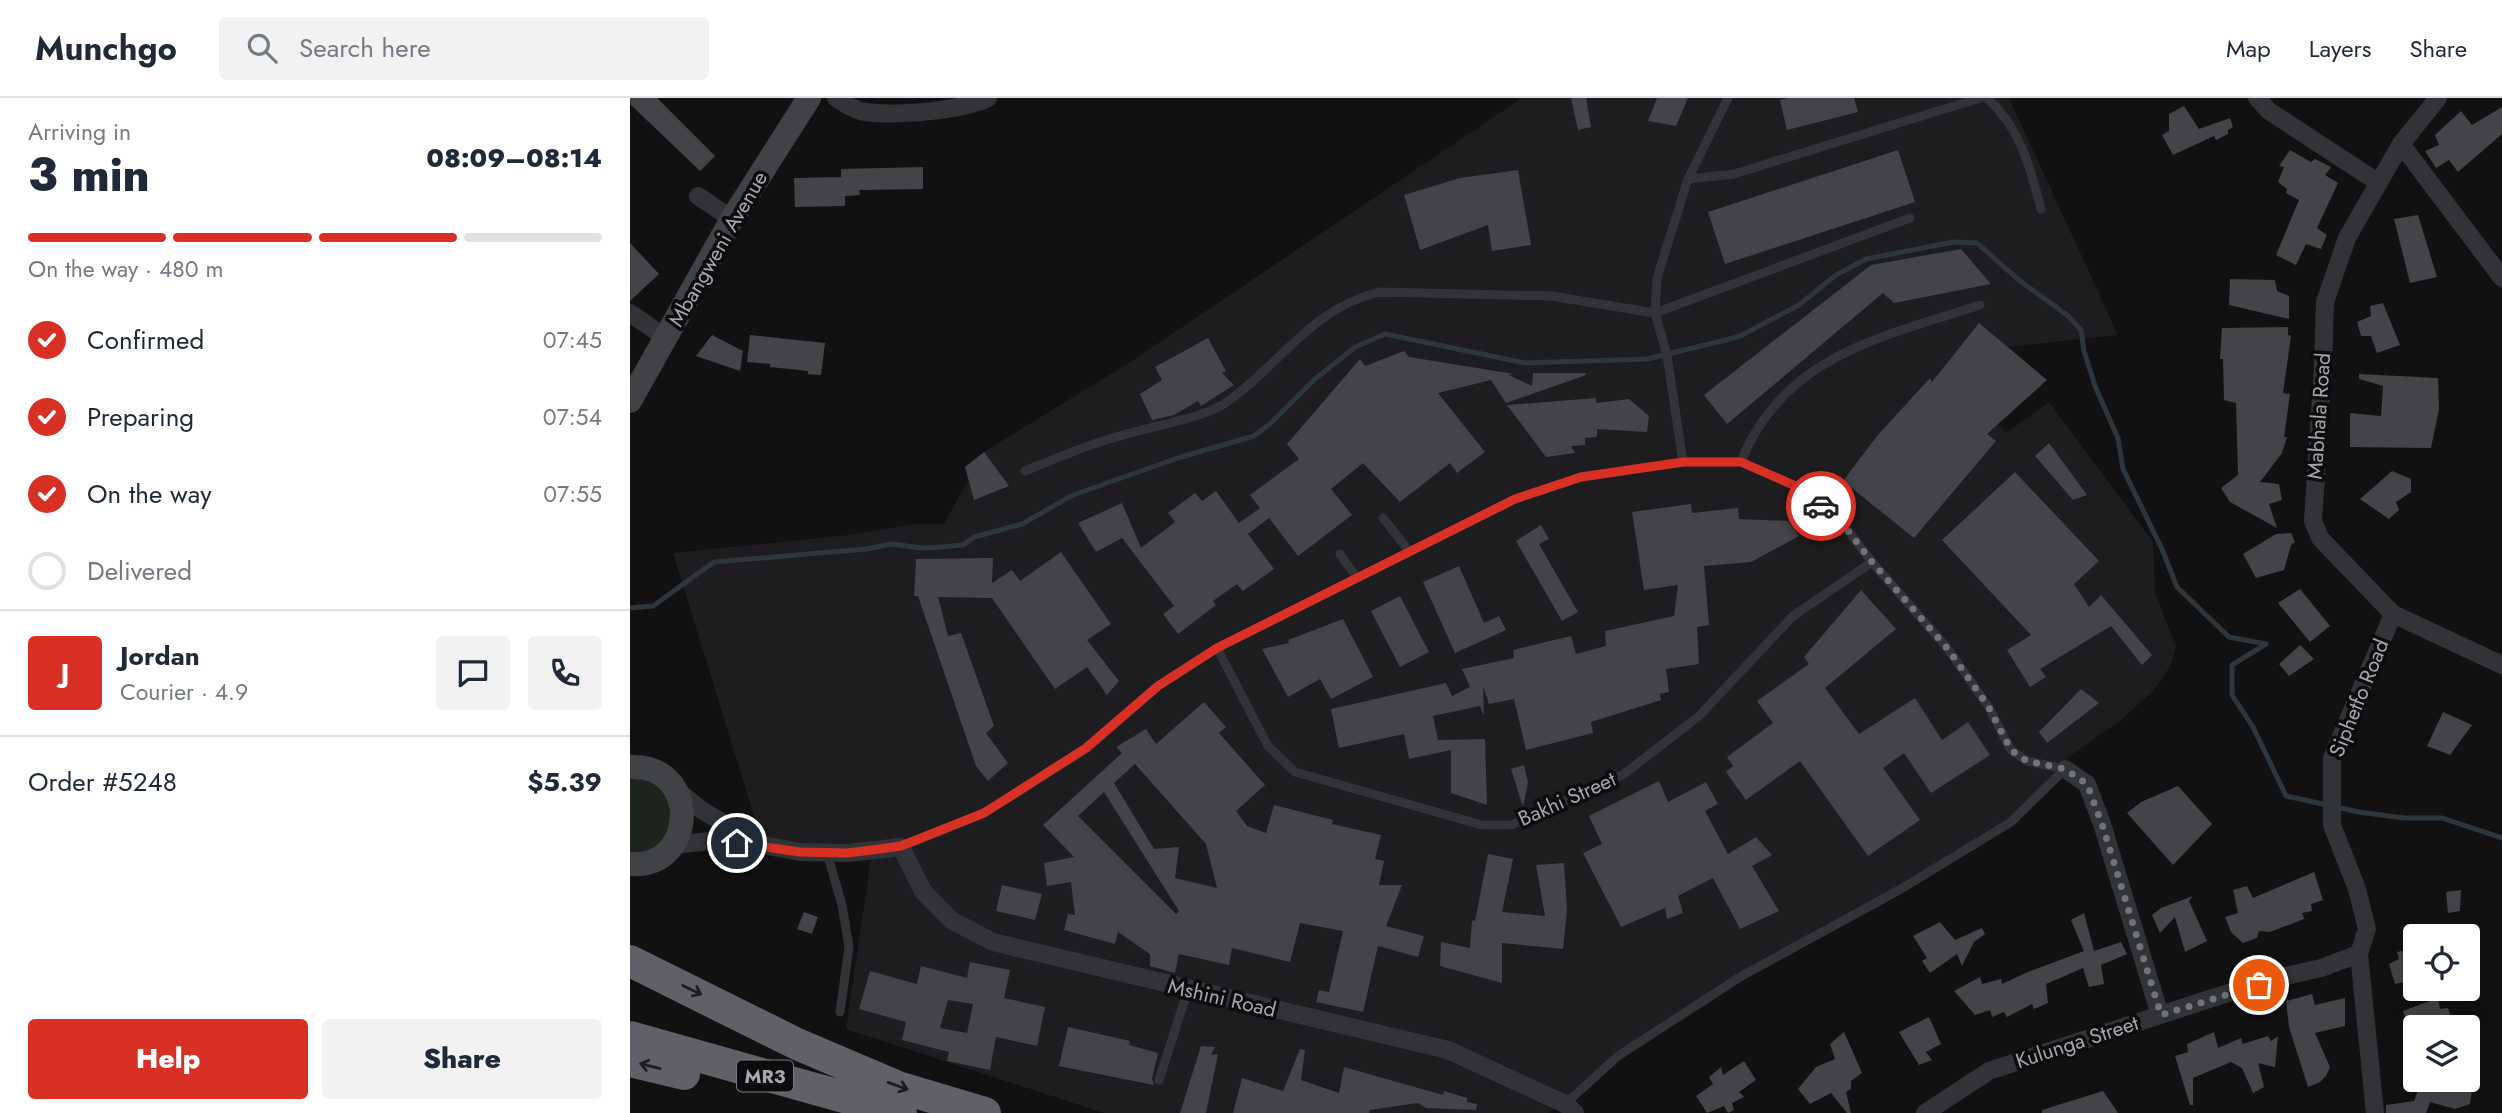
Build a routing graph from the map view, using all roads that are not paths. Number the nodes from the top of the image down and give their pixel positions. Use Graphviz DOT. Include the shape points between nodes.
graph roads {
  1 [pos="809,98"];
  2 [pos="836,98"];
  3 [pos="988,98"];
  4 [pos="1728,98"];
  5 [pos="1980,98"];
  6 [pos="1987,98"];
  7 [pos="2258,98"];
  8 [pos="2438,98"];
  9 [pos="2401,144"];
  10 [pos="1688,179"];
  11 [pos="2379,183"];
  12 [pos="698,197"];
  13 [pos="2041,209"];
  14 [pos="1910,218"];
  15 [pos="732,219"];
  16 [pos="2502,278"];
  17 [pos="1980,304"];
  18 [pos="630,313"];
  19 [pos="1655,313"];
  20 [pos="666,338"];
  21 [pos="630,401"];
  22 [pos="1683,462"];
  23 [pos="1741,462"];
  24 [pos="1025,471"];
  25 [pos="1383,518"];
  26 [pos="1409,551"];
  27 [pos="1340,554"];
  28 [pos="1872,562"];
  29 [pos="1357,578"];
  30 [pos="2393,614"];
  31 [pos="1217,648"];
  32 [pos="2502,665"];
  33 [pos="631,764"];
  34 [pos="2065,769"];
  35 [pos="675,789"];
  36 [pos="673,845"];
  37 [pos="763,845"];
  38 [pos="901,846"];
  39 [pos="827,853"];
  40 [pos="632,867"];
  41 [pos="2359,954"];
  42 [pos="630,961"];
  43 [pos="1188,990"];
  44 [pos="840,1012"];
  45 [pos="2161,1015"];
  46 [pos="630,1037"];
  47 [pos="630,1061"];
  48 [pos="1158,1080"];
  49 [pos="1570,1109"];
  50 [pos="834,1113"];
  51 [pos="901,1113"];
  52 [pos="985,1113"];
  53 [pos="1925,1113"];
  54 [pos="2375,1113"];
  1 -- 15 [label="street, Mbangweni Avenue"];
  2 -- 3 [label="street" via="862,112 972,106"];
  4 -- 10 [label="lane"];
  5 -- 10 [label="lane" via="1734,174"];
  6 -- 13 [label="lane" via="2017,135"];
  7 -- 11 [label="street" via="2269,111"];
  8 -- 9 [label="street, Mabhala Road"];
  9 -- 11 [label="street, Mabhala Road"];
  9 -- 16 [label="street"];
  10 -- 19 [label="lane" via="1657,278"];
  11 -- 30 [label="street, Mabhala Road" via="2347,238 2325,302 2313,521 2320,538"];
  12 -- 15 [label="street"];
  14 -- 19 [label="lane"];
  15 -- 20 [label="street, Mbangweni Avenue"];
  17 -- 23 [label="lane" via="1859,344 1790,388 1768,411"];
  18 -- 20 [label="street"];
  19 -- 22 [label="lane" via="1667,355"];
  19 -- 24 [label="lane" via="1551,296 1379,292 1358,297 1303,332 1222,405 1087,446"];
  20 -- 21 [label="street, Mbangweni Avenue"];
  22 -- 23 [label="lane"];
  22 -- 26 [label="lane" via="1581,477 1515,499"];
  23 -- 28 [label="lane" via="1798,487 1843,524"];
  25 -- 26 [label="lane"];
  26 -- 29 [label="lane"];
  27 -- 29 [label="lane"];
  28 -- 31 [label="lane, Bakhi Street" via="1793,616 1699,716 1624,774 1511,825 1482,825 1294,772 1268,746"];
  28 -- 34 [label="lane" via="1948,649 1988,706 2011,750 2027,761"];
  29 -- 31 [label="lane"];
  30 -- 32 [label="street, Mabhala Road"];
  30 -- 41 [label="street, Siphetfo Road" via="2332,758 2332,825 2367,929"];
  31 -- 38 [label="lane" via="1158,686 1086,748 984,813"];
  33 -- 35 [label="street" via="650,769"];
  34 -- 45 [label="street" via="2087,784"];
  34 -- 49 [label="lane" via="2011,822 1901,889 1740,977 1618,1056"];
  35 -- 36 [label="street" via="683,818"];
  35 -- 37 [label="street" via="703,811"];
  36 -- 37 [label="street" via="711,841"];
  36 -- 40 [label="street" via="650,862"];
  37 -- 39 [label="street"];
  38 -- 39 [label="street"];
  38 -- 43 [label="street, Mshini Road" via="923,891 951,920 993,942"];
  39 -- 44 [label="lane" via="849,947"];
  41 -- 45 [label="street, Kulunga Street"];
  41 -- 54 [label="street, Siphetfo Road"];
  42 -- 52 [label="highway, one-way" via="797,1044 898,1087"];
  43 -- 48 [label="lane"];
  43 -- 49 [label="street, Mshini Road" via="1448,1051"];
  45 -- 53 [label="street, Kulunga Street" via="1989,1071"];
  46 -- 51 [label="highway, MR3"];
  50 -- 47 [label="highway, MR3, one-way"];
}
